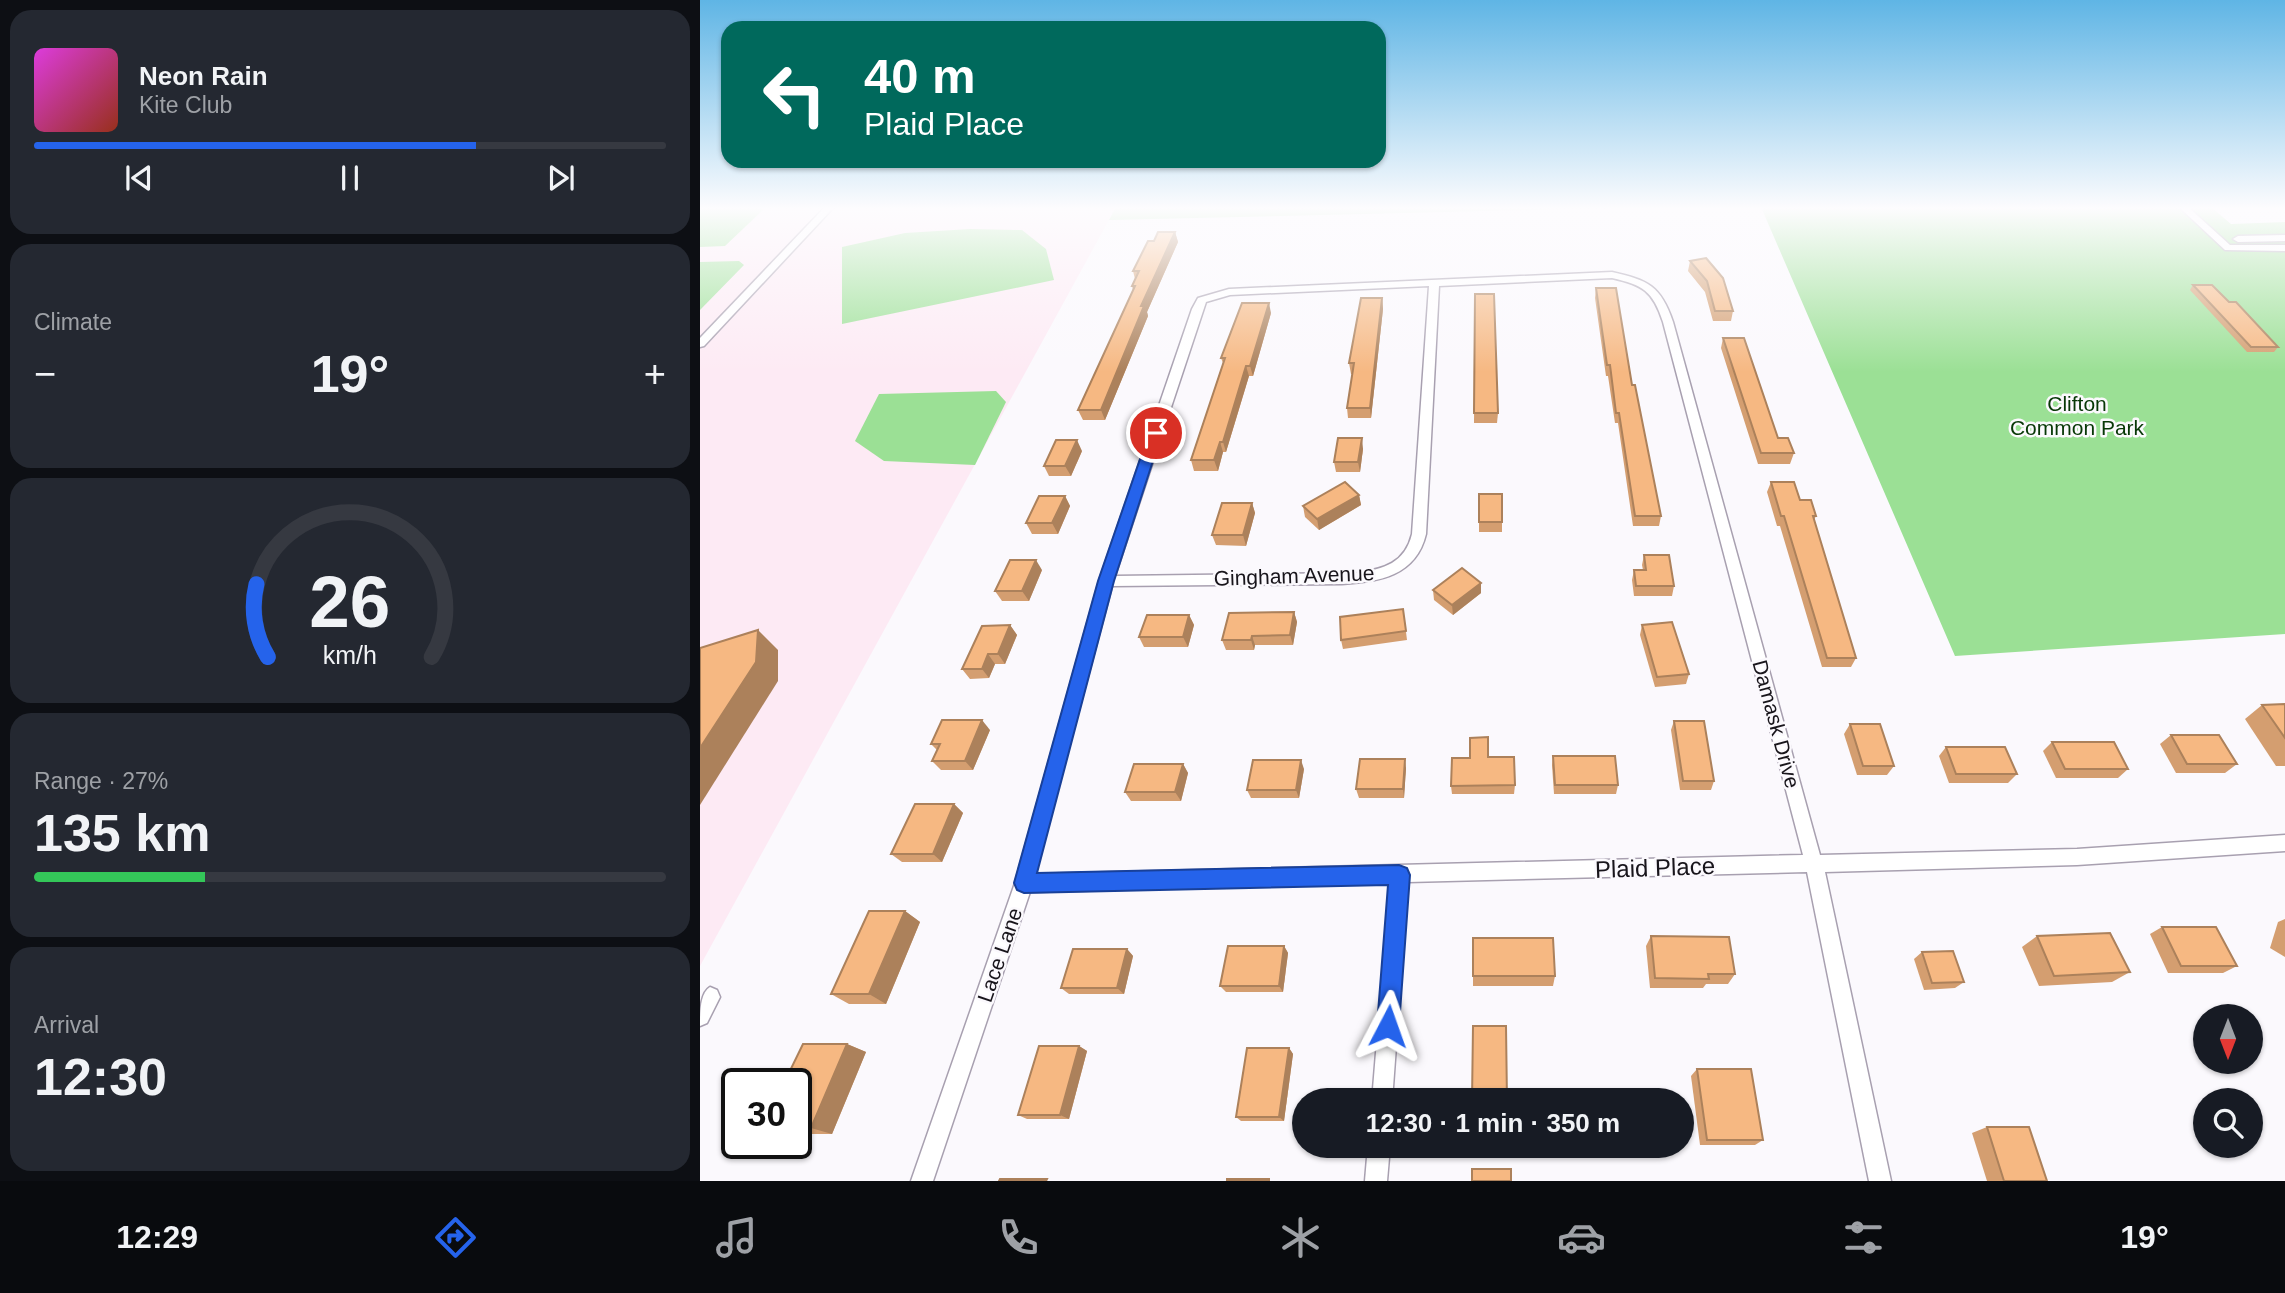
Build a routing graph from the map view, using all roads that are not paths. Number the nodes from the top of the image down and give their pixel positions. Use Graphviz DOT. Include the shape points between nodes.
graph roads {
  1 [pos="778,262"];
  2 [pos="1434,282"];
  3 [pos="700,344"];
  4 [pos="1106,581"];
  5 [pos="2285,843"];
  6 [pos="1814,864"];
  7 [pos="1399,875"];
  8 [pos="1024,883"];
  9 [pos="710,997"];
  10 [pos="700,1016"];
  11 [pos="1383,1088"];
  12 [pos="1378,1158"];
  13 [pos="922,1181"];
  14 [pos="1376,1181"];
  15 [pos="1880,1181"];
  1 -- 3 [label="street"];
  2 -- 4 [label="street, Lace Lane" via="1216,294 1202,300"];
  2 -- 4 [label="street, Gingham Avenue" via="1419,534 1416,550 1408,558 1378,575"];
  2 -- 6 [label="street, Damask Drive" via="1612,275 1650,287 1661,302"];
  4 -- 8 [label="street, Lace Lane"];
  5 -- 6 [label="street, Plaid Place" via="2077,857"];
  6 -- 7 [label="street, Plaid Place"];
  6 -- 15 [label="street, Damask Drive"];
  7 -- 8 [label="street, Plaid Place"];
  7 -- 11 [label="street"];
  8 -- 13 [label="street, Lace Lane"];
  9 -- 10 [label="street"];
  12 -- 14 [label="street"];
}
